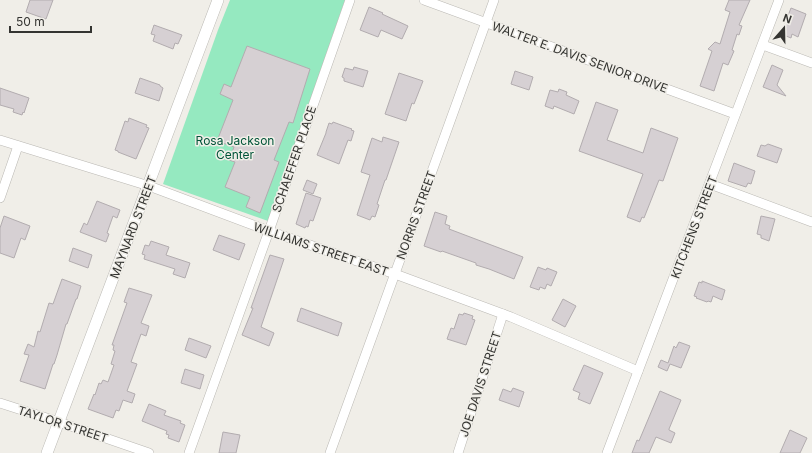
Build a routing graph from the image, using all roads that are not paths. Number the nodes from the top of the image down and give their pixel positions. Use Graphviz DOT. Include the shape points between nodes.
graph roads {
  1 [pos="218,0"];
  2 [pos="350,0"];
  3 [pos="424,0"];
  4 [pos="494,0"];
  5 [pos="779,0"];
  6 [pos="486,22"];
  7 [pos="763,44"];
  8 [pos="812,63"];
  9 [pos="736,114"];
  10 [pos="0,140"];
  11 [pos="18,146"];
  12 [pos="710,184"];
  13 [pos="148,186"];
  14 [pos="0,198"];
  15 [pos="812,222"];
  16 [pos="269,231"];
  17 [pos="395,274"];
  18 [pos="503,314"];
  19 [pos="638,371"];
  20 [pos="0,403"];
  21 [pos="59,422"];
  22 [pos="47,453"];
  23 [pos="149,453"];
  24 [pos="189,453"];
  25 [pos="330,453"];
  26 [pos="458,453"];
  27 [pos="607,453"];
  1 -- 13 [label="street, MAYNARD STREET"];
  2 -- 16 [label="street, SCHAEFFER PLACE"];
  3 -- 6 [label="street, WALTER E. DAVIS SENIOR DRIVE"];
  4 -- 6 [label="street, NORRIS STREET"];
  5 -- 7 [label="street, KITCHENS STREET"];
  6 -- 9 [label="street, WALTER E. DAVIS SENIOR DRIVE"];
  6 -- 17 [label="street, NORRIS STREET"];
  7 -- 8 [label="street"];
  7 -- 9 [label="street, KITCHENS STREET"];
  9 -- 12 [label="street, KITCHENS STREET"];
  10 -- 11 [label="street, WILLIAMS STREET EAST"];
  11 -- 13 [label="street, WILLIAMS STREET EAST"];
  11 -- 14 [label="street"];
  12 -- 15 [label="street"];
  12 -- 19 [label="street, KITCHENS STREET"];
  13 -- 16 [label="street, WILLIAMS STREET EAST"];
  13 -- 21 [label="street, MAYNARD STREET"];
  16 -- 17 [label="street, WILLIAMS STREET EAST"];
  16 -- 24 [label="street, SCHAEFFER PLACE"];
  17 -- 18 [label="street, WILLIAMS STREET EAST"];
  17 -- 25 [label="street, NORRIS STREET"];
  18 -- 19 [label="street, WILLIAMS STREET EAST"];
  18 -- 26 [label="street, JOE DAVIS STREET"];
  19 -- 27 [label="street, KITCHENS STREET"];
  20 -- 21 [label="street, TAYLOR STREET"];
  21 -- 22 [label="street, MAYNARD STREET"];
  21 -- 23 [label="street, TAYLOR STREET"];
}
